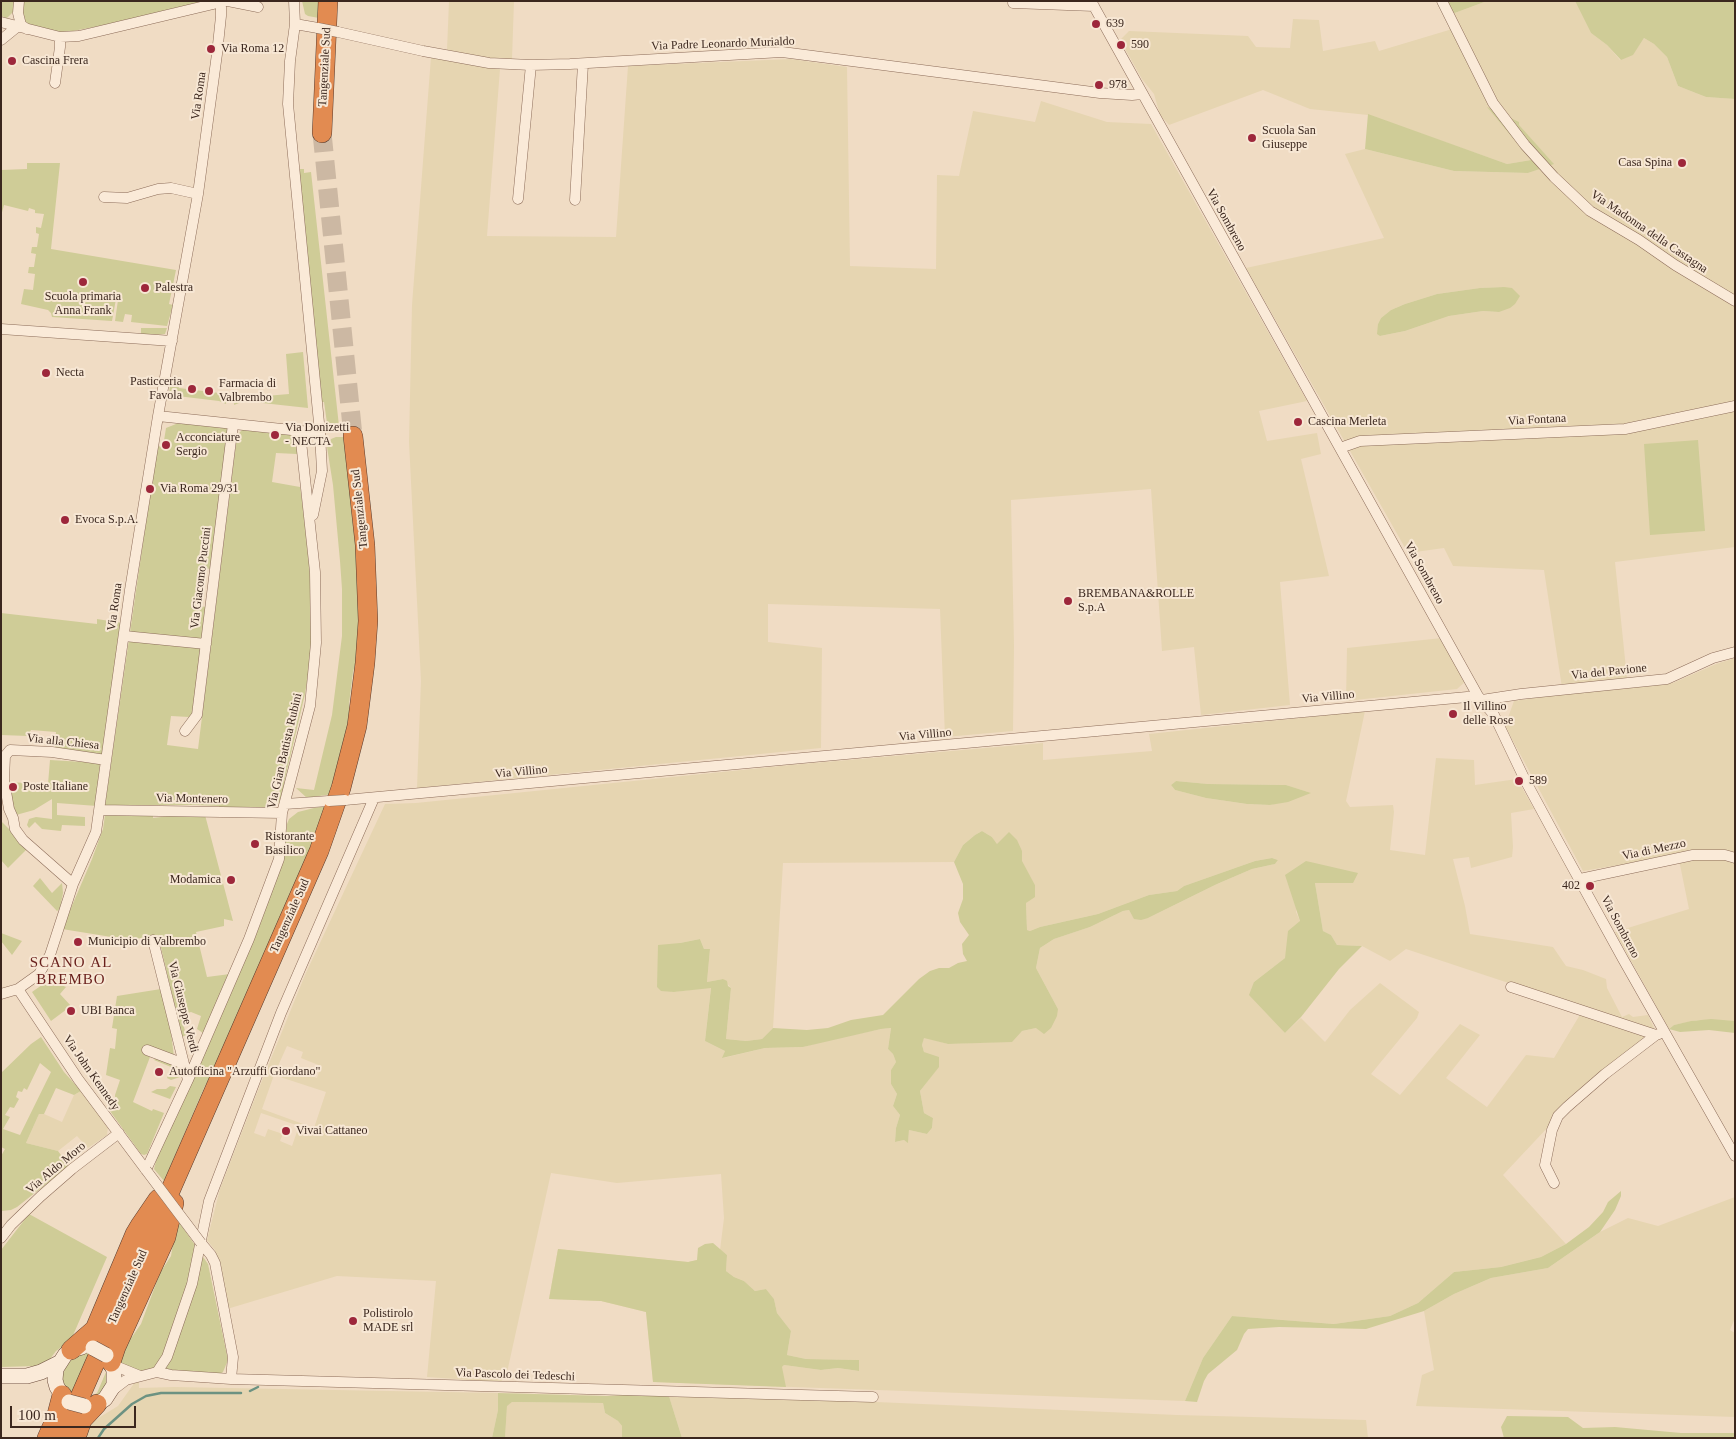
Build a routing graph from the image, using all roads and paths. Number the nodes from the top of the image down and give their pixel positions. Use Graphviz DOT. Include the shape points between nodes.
graph roads {
  1 [pos="19,1"];
  2 [pos="294,1"];
  3 [pos="328,1"];
  4 [pos="1442,1"];
  5 [pos="224,2"];
  6 [pos="1013,3"];
  7 [pos="1092,3"];
  8 [pos="258,7"];
  9 [pos="1,22"];
  10 [pos="295,24"];
  11 [pos="17,27"];
  12 [pos="27,30"];
  13 [pos="60,37"];
  14 [pos="1,40"];
  15 [pos="583,64"];
  16 [pos="530,65"];
  17 [pos="54,83"];
  18 [pos="1144,94"];
  19 [pos="322,133"];
  20 [pos="198,194"];
  21 [pos="104,197"];
  22 [pos="518,199"];
  23 [pos="575,200"];
  24 [pos="1735,301"];
  25 [pos="1,329"];
  26 [pos="172,341"];
  27 [pos="1735,406"];
  28 [pos="158,416"];
  29 [pos="233,424"];
  30 [pos="300,432"];
  31 [pos="320,433"];
  32 [pos="353,436"];
  33 [pos="1340,448"];
  34 [pos="310,525"];
  35 [pos="124,636"];
  36 [pos="206,644"];
  37 [pos="1735,652"];
  38 [pos="1480,698"];
  39 [pos="185,731"];
  40 [pos="106,760"];
  41 [pos="374,798"];
  42 [pos="284,808"];
  43 [pos="100,810"];
  44 [pos="1735,858"];
  45 [pos="1580,879"];
  46 [pos="73,884"];
  47 [pos="153,940"];
  48 [pos="1510,987"];
  49 [pos="18,989"];
  50 [pos="1,994"];
  51 [pos="1659,1033"];
  52 [pos="147,1050"];
  53 [pos="184,1064"];
  54 [pos="188,1080"];
  55 [pos="119,1133"];
  56 [pos="1735,1156"];
  57 [pos="146,1170"];
  58 [pos="1554,1183"];
  59 [pos="172,1188"];
  60 [pos="6,1223"];
  61 [pos="1,1238"];
  62 [pos="200,1243"];
  63 [pos="93,1355"];
  64 [pos="157,1372"];
  65 [pos="1,1376"];
  66 [pos="27,1376"];
  67 [pos="141,1376"];
  68 [pos="231,1379"];
  69 [pos="112,1390"];
  70 [pos="62,1395"];
  71 [pos="873,1397"];
  72 [pos="92,1405"];
  73 [pos="47,1438"];
  74 [pos="62,1438"];
  75 [pos="75,1438"];
  1 -- 12 [label="street" via="21,25"];
  2 -- 10 [label="street"];
  3 -- 19 [label="highway, Tangenziale Sud"];
  4 -- 24 [label="street, Via Madonna della Castagna" via="1493,104 1554,177 1590,211"];
  5 -- 8 [label="street"];
  5 -- 13 [label="street" via="79,36"];
  5 -- 20 [label="street, Via Roma"];
  6 -- 7 [label="street"];
  7 -- 18 [label="street, Via Sombreno"];
  9 -- 11 [label="street"];
  10 -- 16 [label="street, Via Padre Leonardo Murialdo, bridge" via="489,64"];
  10 -- 31 [label="street" via="288,120"];
  11 -- 12 [label="street"];
  11 -- 14 [label="street"];
  12 -- 13 [label="street"];
  13 -- 17 [label="street"];
  15 -- 16 [label="street, Via Padre Leonardo Murialdo"];
  15 -- 18 [label="street, Via Padre Leonardo Murialdo" via="794,52 1100,93"];
  15 -- 23 [label="street"];
  16 -- 22 [label="street"];
  18 -- 33 [label="street, Via Sombreno"];
  20 -- 21 [label="street" via="171,188 127,198"];
  20 -- 26 [label="street, Via Roma"];
  25 -- 26 [label="street"];
  26 -- 28 [label="street, Via Roma"];
  27 -- 33 [label="street, Via Fontana" via="1625,429 1360,441"];
  28 -- 29 [label="street"];
  28 -- 35 [label="street, Via Roma"];
  29 -- 30 [label="street"];
  29 -- 36 [label="street, Via Giacomo Puccini"];
  30 -- 31 [label="street"];
  30 -- 34 [label="street, Via Gian Battista Rubini"];
  31 -- 34 [label="street" via="322,471"];
  32 -- 59 [label="highway, Tangenziale Sud" via="365,545 368,613 362,689 350,756 319,851"];
  33 -- 38 [label="street, Via Sombreno"];
  34 -- 42 [label="street, Via Gian Battista Rubini" via="316,592 314,666 310,706"];
  35 -- 36 [label="street"];
  35 -- 40 [label="street, Via Roma"];
  36 -- 39 [label="street, Via Giacomo Puccini" via="197,715"];
  37 -- 38 [label="street, Via del Pavione" via="1713,658 1667,679"];
  38 -- 41 [label="street, Via Villino"];
  38 -- 45 [label="street, Via Sombreno" via="1494,715 1525,780"];
  40 -- 43 [label="street, Via Roma"];
  40 -- 46 [label="street, Via alla Chiesa" via="10,750 5,756 4,780 15,830"];
  41 -- 42 [label="street, Via Villino, bridge"];
  41 -- 62 [label="street" via="281,1013 209,1201"];
  42 -- 43 [label="street, Via Montenero"];
  42 -- 54 [label="street, Via Gian Battista Rubini" via="279,859 249,940"];
  43 -- 46 [label="street, Via Roma" via="96,832"];
  44 -- 45 [label="street, Via di Mezzo" via="1693,855"];
  45 -- 51 [label="street, Via Sombreno"];
  46 -- 49 [label="street, Via Roma" via="50,955 39,974"];
  47 -- 53 [label="street, Via Giuseppe Verdi"];
  48 -- 51 [label="street"];
  49 -- 50 [label="street, Via Roma"];
  49 -- 55 [label="street, Via John Kennedy" via="78,1079"];
  51 -- 56 [label="street, Via Sombreno"];
  51 -- 58 [label="street" via="1605,1074 1558,1116 1546,1165"];
  52 -- 53 [label="street"];
  53 -- 54 [label="street, Via Giuseppe Verdi"];
  54 -- 57 [label="street, Via Gian Battista Rubini"];
  55 -- 57 [label="street, Via John Kennedy"];
  55 -- 60 [label="street, Via Aldo Moro"];
  57 -- 62 [label="street, Via John Kennedy, bridge"];
  59 -- 63 [label="highway" via="164,1191 141,1224 94,1329"];
  59 -- 63 [label="highway" via="177,1196 166,1237 118,1342"];
  60 -- 61 [label="street, Via Aldo Moro"];
  62 -- 64 [label="street" via="192,1284 168,1357"];
  62 -- 68 [label="street, Via John Kennedy" via="215,1263 232,1358"];
  63 -- 66 [label="street"];
  63 -- 67 [label="street"];
  63 -- 69 [label="street" via="115,1377"];
  63 -- 70 [label="street" via="56,1369"];
  63 -- 74 [label="highway"];
  64 -- 67 [label="street"];
  64 -- 68 [label="street, Via Pascolo dei Tedeschi"];
  65 -- 66 [label="street"];
  66 -- 70 [label="street" via="46,1383"];
  67 -- 69 [label="street" via="123,1381"];
  68 -- 71 [label="street, Via Pascolo dei Tedeschi"];
  69 -- 72 [label="street" via="105,1399"];
  70 -- 72 [label="street, bridge" via="74,1404"];
  70 -- 73 [label="highway"];
  72 -- 75 [label="highway"];
}
